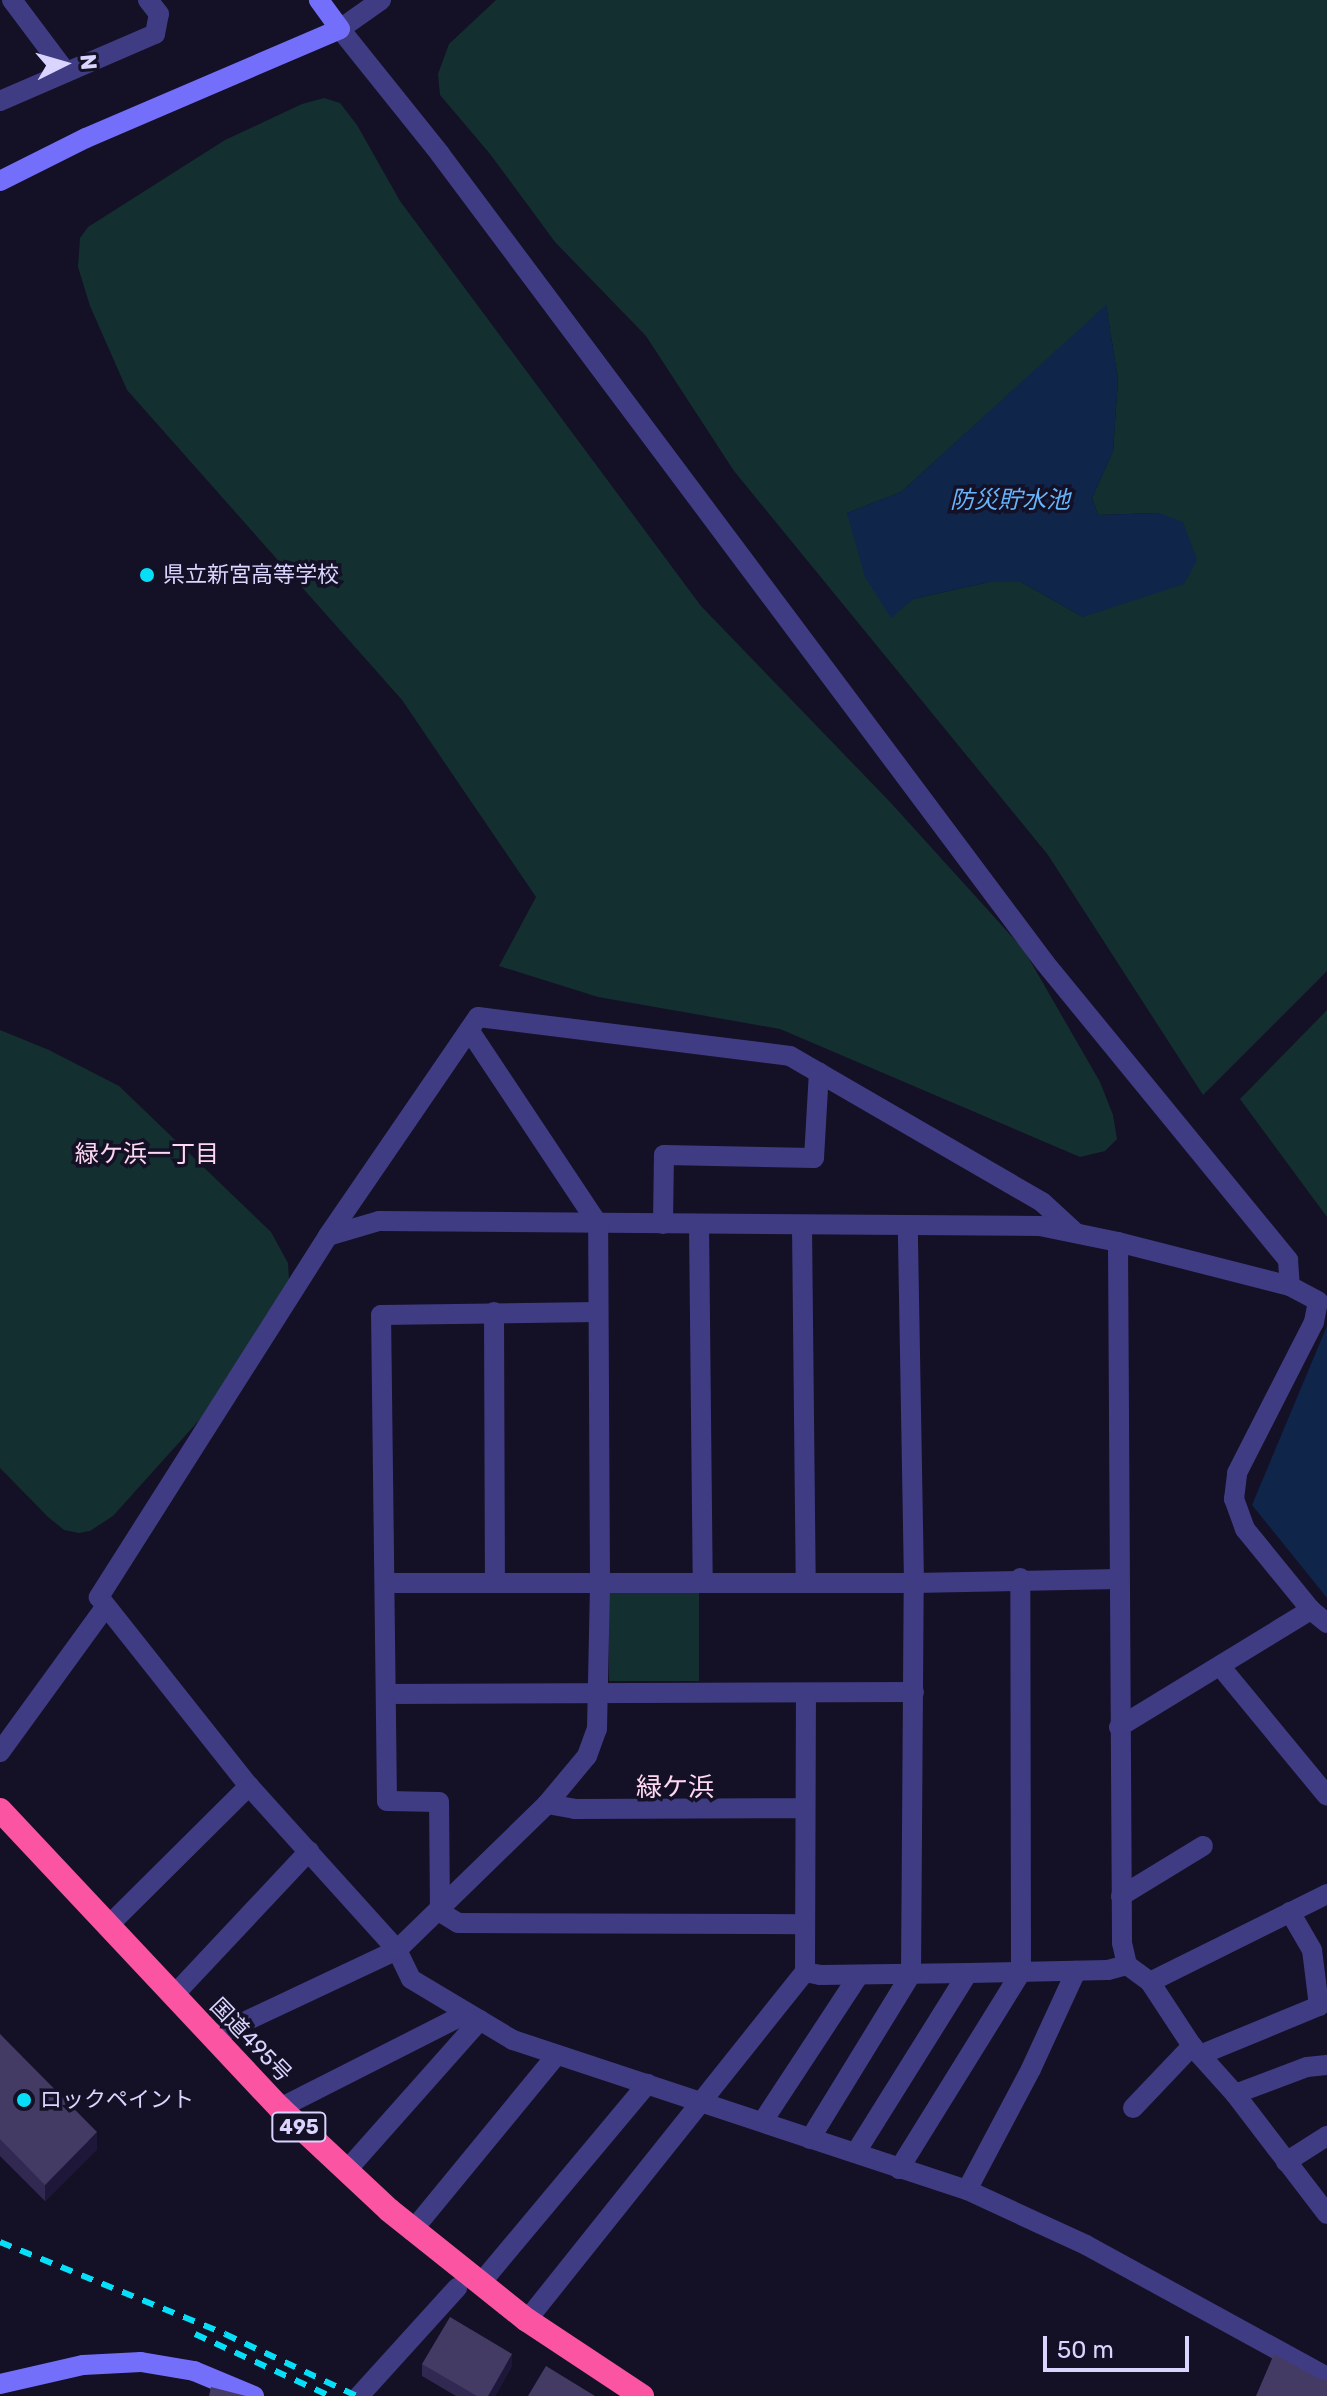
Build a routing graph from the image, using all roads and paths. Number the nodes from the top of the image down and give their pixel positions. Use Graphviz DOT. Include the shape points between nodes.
graph roads {
  1 [pos="12,0"];
  2 [pos="148,0"];
  3 [pos="319,0"];
  4 [pos="381,0"];
  5 [pos="340,29"];
  6 [pos="66,72"];
  7 [pos="0,101"];
  8 [pos="0,181"];
  9 [pos="469,1030"];
  10 [pos="819,1072"];
  11 [pos="598,1224"];
  12 [pos="663,1224"];
  13 [pos="699,1224"];
  14 [pos="802,1225"];
  15 [pos="908,1225"];
  16 [pos="1076,1233"];
  17 [pos="328,1236"];
  18 [pos="1118,1242"];
  19 [pos="1290,1286"];
  20 [pos="494,1312"];
  21 [pos="598,1312"];
  22 [pos="1020,1578"];
  23 [pos="1119,1579"];
  24 [pos="495,1581"];
  25 [pos="600,1582"];
  26 [pos="806,1582"];
  27 [pos="386,1583"];
  28 [pos="703,1583"];
  29 [pos="914,1583"];
  30 [pos="106,1606"];
  31 [pos="1319,1616"];
  32 [pos="1220,1666"];
  33 [pos="600,1692"];
  34 [pos="914,1692"];
  35 [pos="387,1694"];
  36 [pos="806,1694"];
  37 [pos="1119,1727"];
  38 [pos="0,1752"];
  39 [pos="249,1786"];
  40 [pos="1327,1796"];
  41 [pos="547,1804"];
  42 [pos="805,1808"];
  43 [pos="0,1810"];
  44 [pos="1203,1846"];
  45 [pos="309,1851"];
  46 [pos="1327,1894"];
  47 [pos="1121,1896"];
  48 [pos="440,1912"];
  49 [pos="1290,1912"];
  50 [pos="804,1924"];
  51 [pos="108,1926"];
  52 [pos="397,1950"];
  53 [pos="1127,1965"];
  54 [pos="1076,1971"];
  55 [pos="805,1972"];
  56 [pos="1021,1972"];
  57 [pos="968,1973"];
  58 [pos="911,1974"];
  59 [pos="859,1975"];
  60 [pos="1150,1982"];
  61 [pos="173,1996"];
  62 [pos="473,2016"];
  63 [pos="212,2037"];
  64 [pos="1196,2050"];
  65 [pos="556,2056"];
  66 [pos="1327,2065"];
  67 [pos="647,2084"];
  68 [pos="1235,2094"];
  69 [pos="703,2103"];
  70 [pos="280,2108"];
  71 [pos="1133,2108"];
  72 [pos="763,2121"];
  73 [pos="1327,2136"];
  74 [pos="810,2139"];
  75 [pos="856,2152"];
  76 [pos="1286,2162"];
  77 [pos="899,2169"];
  78 [pos="346,2171"];
  79 [pos="967,2190"];
  80 [pos="1327,2214"];
  81 [pos="412,2231"];
  82 [pos="468,2286"];
  83 [pos="527,2320"];
  84 [pos="1327,2377"];
  85 [pos="0,2384"];
  86 [pos="254,2396"];
  87 [pos="359,2396"];
  88 [pos="642,2396"];
  1 -- 6 [label="street"];
  2 -- 6 [label="street" via="159,14 155,34"];
  3 -- 5 [label="street"];
  4 -- 5 [label="street"];
  5 -- 8 [label="street" via="86,138"];
  5 -- 19 [label="street" via="440,154 1045,963 1288,1260"];
  6 -- 7 [label="street"];
  9 -- 10 [label="street" via="478,1017 790,1056"];
  9 -- 11 [label="street"];
  9 -- 17 [label="street"];
  10 -- 12 [label="street" via="814,1158 664,1155"];
  10 -- 16 [label="street" via="1042,1202"];
  11 -- 12 [label="street"];
  11 -- 17 [label="street" via="379,1221"];
  11 -- 21 [label="street"];
  12 -- 13 [label="street"];
  13 -- 14 [label="street"];
  13 -- 28 [label="street"];
  14 -- 15 [label="street"];
  14 -- 26 [label="street"];
  15 -- 16 [label="street" via="1040,1226"];
  15 -- 29 [label="street"];
  16 -- 18 [label="street"];
  17 -- 30 [label="street" via="99,1597"];
  18 -- 19 [label="street"];
  18 -- 23 [label="street"];
  19 -- 31 [label="street" via="1318,1301 1314,1322 1237,1473 1234,1499 1245,1529"];
  20 -- 21 [label="street"];
  20 -- 24 [label="street"];
  20 -- 27 [label="street" via="381,1315"];
  21 -- 25 [label="street"];
  22 -- 23 [label="street"];
  22 -- 29 [label="street"];
  22 -- 56 [label="street"];
  23 -- 37 [label="street"];
  24 -- 25 [label="street"];
  24 -- 27 [label="street"];
  25 -- 28 [label="street"];
  25 -- 33 [label="street"];
  26 -- 28 [label="street"];
  26 -- 29 [label="street"];
  27 -- 35 [label="street"];
  29 -- 34 [label="street"];
  30 -- 38 [label="street"];
  30 -- 39 [label="street"];
  31 -- 32 [label="street"];
  32 -- 37 [label="street"];
  32 -- 40 [label="street"];
  33 -- 35 [label="street"];
  33 -- 36 [label="street"];
  33 -- 41 [label="street" via="597,1729 587,1756"];
  34 -- 36 [label="street"];
  34 -- 58 [label="street"];
  35 -- 48 [label="street" via="387,1801 439,1802"];
  36 -- 42 [label="street"];
  37 -- 47 [label="street"];
  39 -- 45 [label="street"];
  39 -- 51 [label="street"];
  41 -- 42 [label="street" via="574,1809"];
  41 -- 48 [label="street"];
  42 -- 50 [label="street"];
  43 -- 51 [label="highway, 国道495号 / 495"];
  44 -- 47 [label="street"];
  45 -- 52 [label="street"];
  45 -- 61 [label="street"];
  46 -- 49 [label="street"];
  47 -- 53 [label="street"];
  48 -- 50 [label="street" via="458,1923"];
  48 -- 52 [label="street"];
  49 -- 60 [label="street"];
  49 -- 64 [label="street" via="1312,1950 1319,2006"];
  50 -- 55 [label="street"];
  51 -- 61 [label="highway, 国道495号 / 495"];
  52 -- 62 [label="street" via="411,1979"];
  52 -- 63 [label="street"];
  53 -- 54 [label="street"];
  53 -- 60 [label="street"];
  54 -- 56 [label="street"];
  54 -- 79 [label="street"];
  55 -- 59 [label="street"];
  55 -- 69 [label="street"];
  56 -- 57 [label="street"];
  56 -- 77 [label="street"];
  57 -- 58 [label="street"];
  57 -- 75 [label="street"];
  58 -- 59 [label="street"];
  58 -- 74 [label="street"];
  59 -- 72 [label="street"];
  60 -- 64 [label="street"];
  61 -- 63 [label="highway, 国道495号 / 495"];
  62 -- 65 [label="street" via="513,2040"];
  62 -- 70 [label="street"];
  62 -- 78 [label="street"];
  63 -- 70 [label="highway, 国道495号 / 495"];
  64 -- 68 [label="street"];
  64 -- 71 [label="street"];
  65 -- 67 [label="street"];
  65 -- 81 [label="street"];
  66 -- 68 [label="street" via="1307,2067"];
  67 -- 69 [label="street"];
  67 -- 82 [label="street"];
  68 -- 76 [label="street"];
  69 -- 72 [label="street"];
  69 -- 83 [label="street"];
  70 -- 78 [label="highway, 国道495号 / 495"];
  72 -- 74 [label="street"];
  73 -- 76 [label="street"];
  74 -- 75 [label="street"];
  75 -- 77 [label="street"];
  76 -- 80 [label="street"];
  77 -- 79 [label="street"];
  78 -- 81 [label="highway, 国道495号 / 495"];
  79 -- 84 [label="street" via="1086,2245"];
  81 -- 82 [label="highway, 国道495号 / 495"];
  82 -- 83 [label="highway, 国道495号 / 495"];
  82 -- 87 [label="street"];
  83 -- 88 [label="highway, 国道495号 / 495"];
  85 -- 86 [label="street" via="83,2365 141,2362 194,2371"];
}
